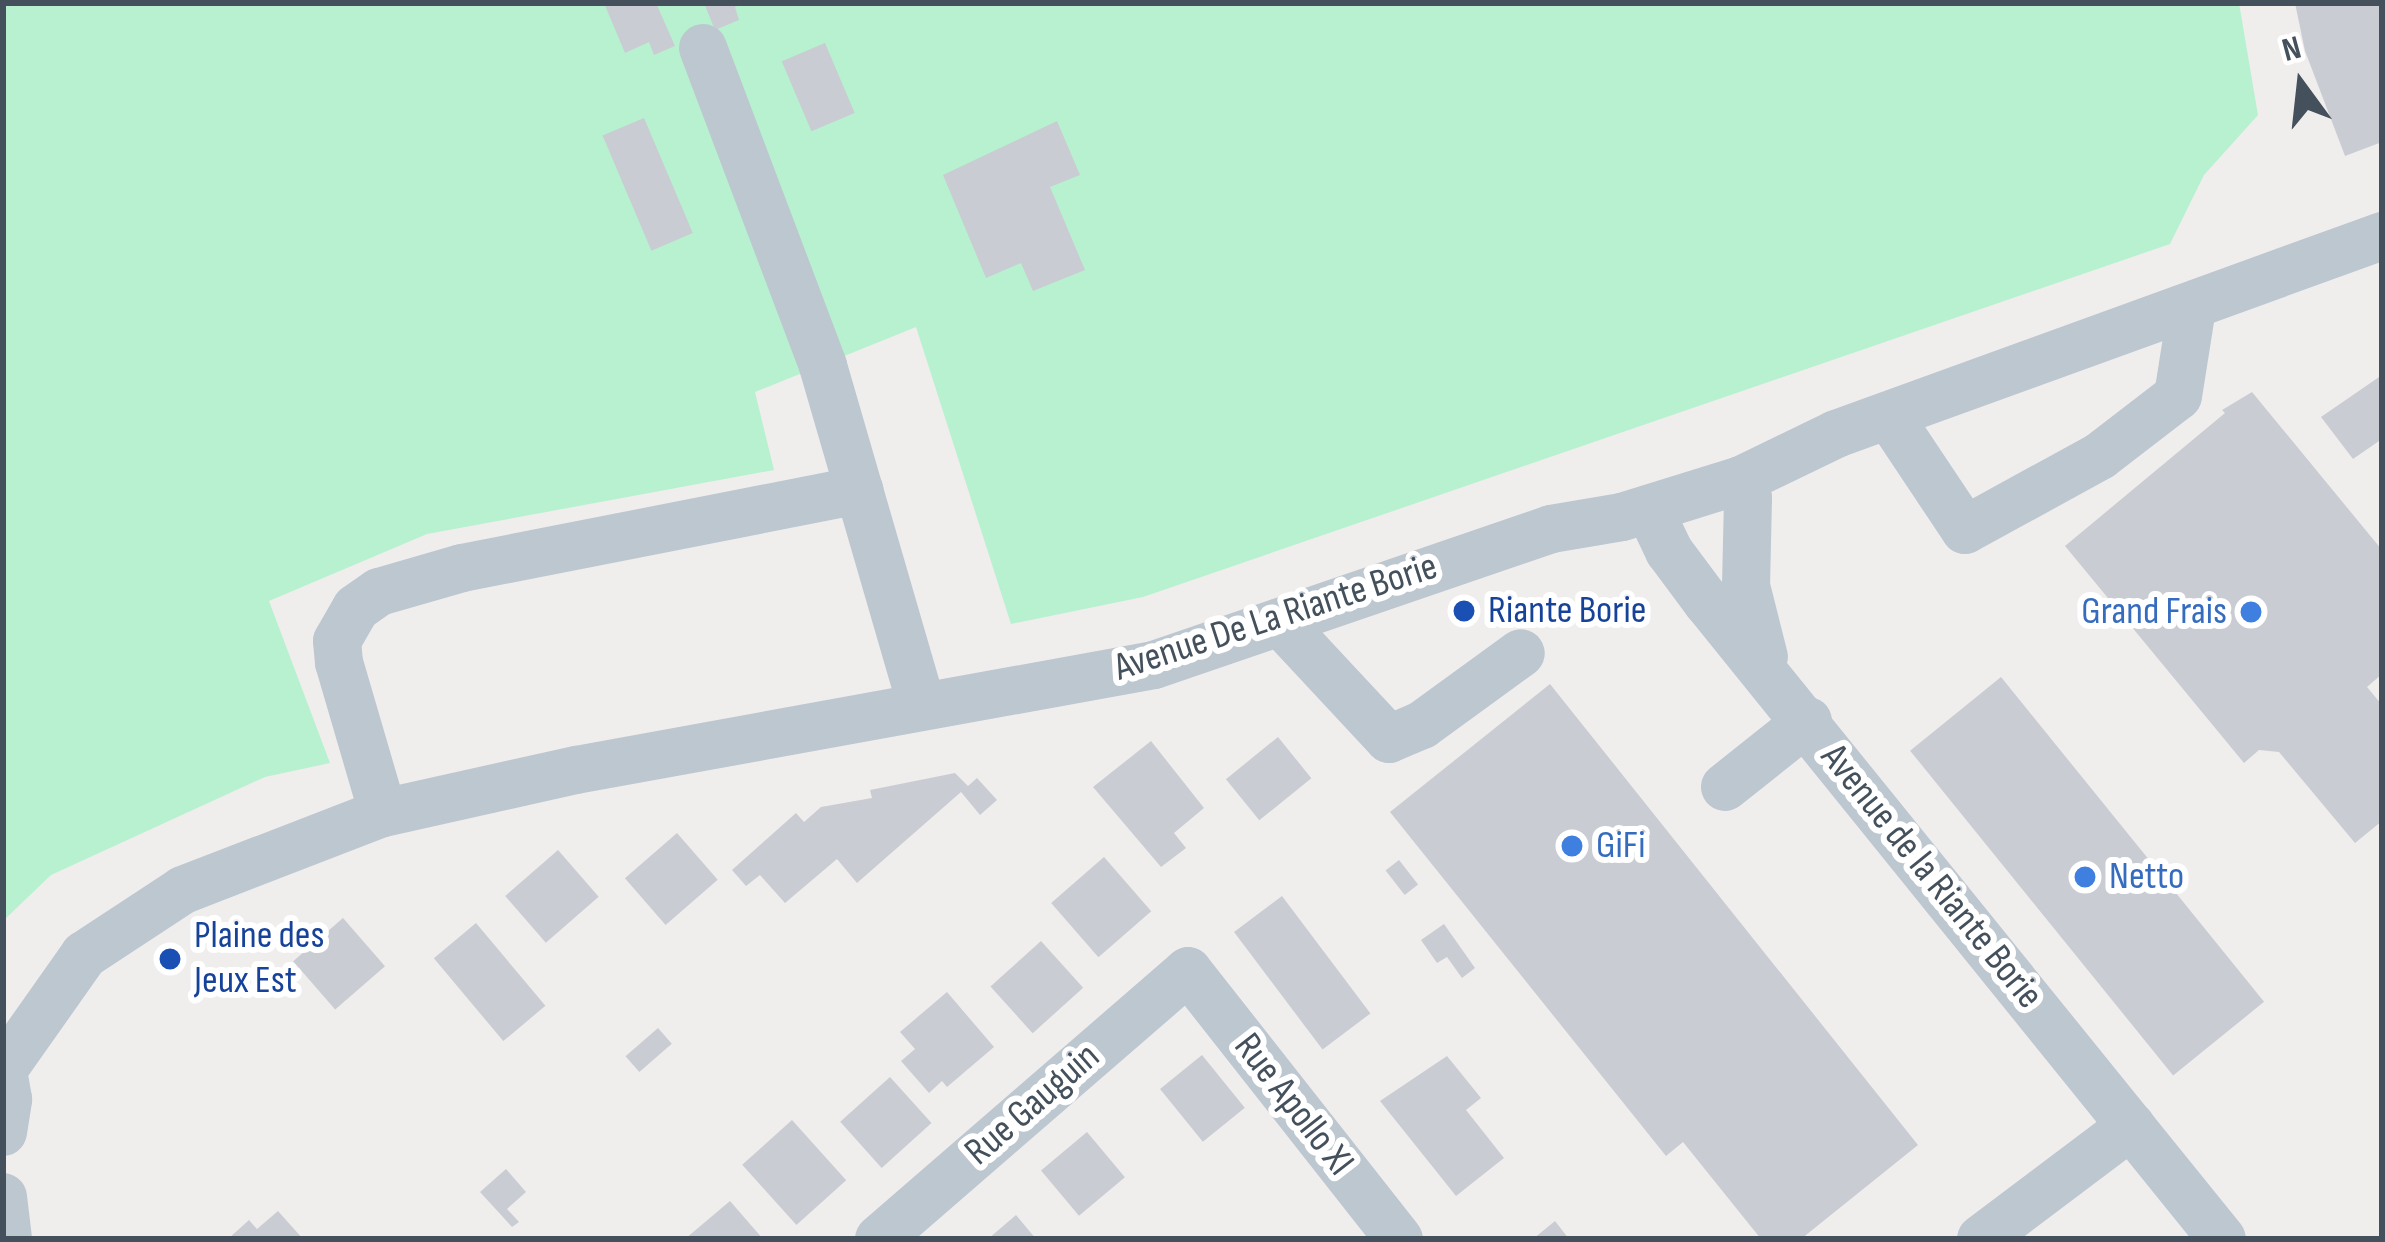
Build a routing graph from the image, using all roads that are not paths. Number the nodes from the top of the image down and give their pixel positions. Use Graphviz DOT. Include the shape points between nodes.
graph roads {
  1 [pos="703,48"];
  2 [pos="2382,236"];
  3 [pos="2192,308"];
  4 [pos="1889,416"];
  5 [pos="1741,480"];
  6 [pos="859,490"];
  7 [pos="1649,509"];
  8 [pos="1280,622"];
  9 [pos="1521,653"];
  10 [pos="1772,678"];
  11 [pos="922,706"];
  12 [pos="1808,721"];
  13 [pos="1724,787"];
  14 [pos="383,814"];
  15 [pos="1188,971"];
  16 [pos="3,1070"];
  17 [pos="2131,1126"];
  18 [pos="3,1132"];
  19 [pos="879,1239"];
  20 [pos="1399,1239"];
  21 [pos="1981,1239"];
  22 [pos="2222,1239"];
  1 -- 6 [label="street" via="801,300"];
  2 -- 3 [label="street, Avenue De La Riante Borie"];
  3 -- 4 [label="street, Avenue De La Riante Borie"];
  3 -- 4 [label="street" via="2178,396 2100,456 1965,530"];
  4 -- 5 [label="street, Avenue De La Riante Borie"];
  5 -- 7 [label="street, Avenue De La Riante Borie"];
  5 -- 10 [label="street" via="1748,498 1745,586"];
  6 -- 11 [label="street"];
  6 -- 14 [label="street" via="462,568 379,592 356,608 337,641"];
  7 -- 8 [label="street, Avenue De La Riante Borie" via="1551,529"];
  7 -- 10 [label="street, Avenue de la Riante Borie" via="1682,568"];
  8 -- 9 [label="street" via="1390,739"];
  8 -- 11 [label="street, Avenue De La Riante Borie" via="1154,665"];
  10 -- 12 [label="street, Avenue de la Riante Borie"];
  11 -- 14 [label="street, Avenue De La Riante Borie"];
  12 -- 13 [label="street"];
  12 -- 17 [label="street, Avenue de la Riante Borie"];
  14 -- 16 [label="street, Avenue De La Riante Borie" via="183,890 84,955"];
  15 -- 19 [label="street, Rue Gauguin"];
  15 -- 20 [label="street, Rue Apollo XI"];
  16 -- 18 [label="street"];
  17 -- 21 [label="street"];
  17 -- 22 [label="street, Avenue de la Riante Borie"];
}
